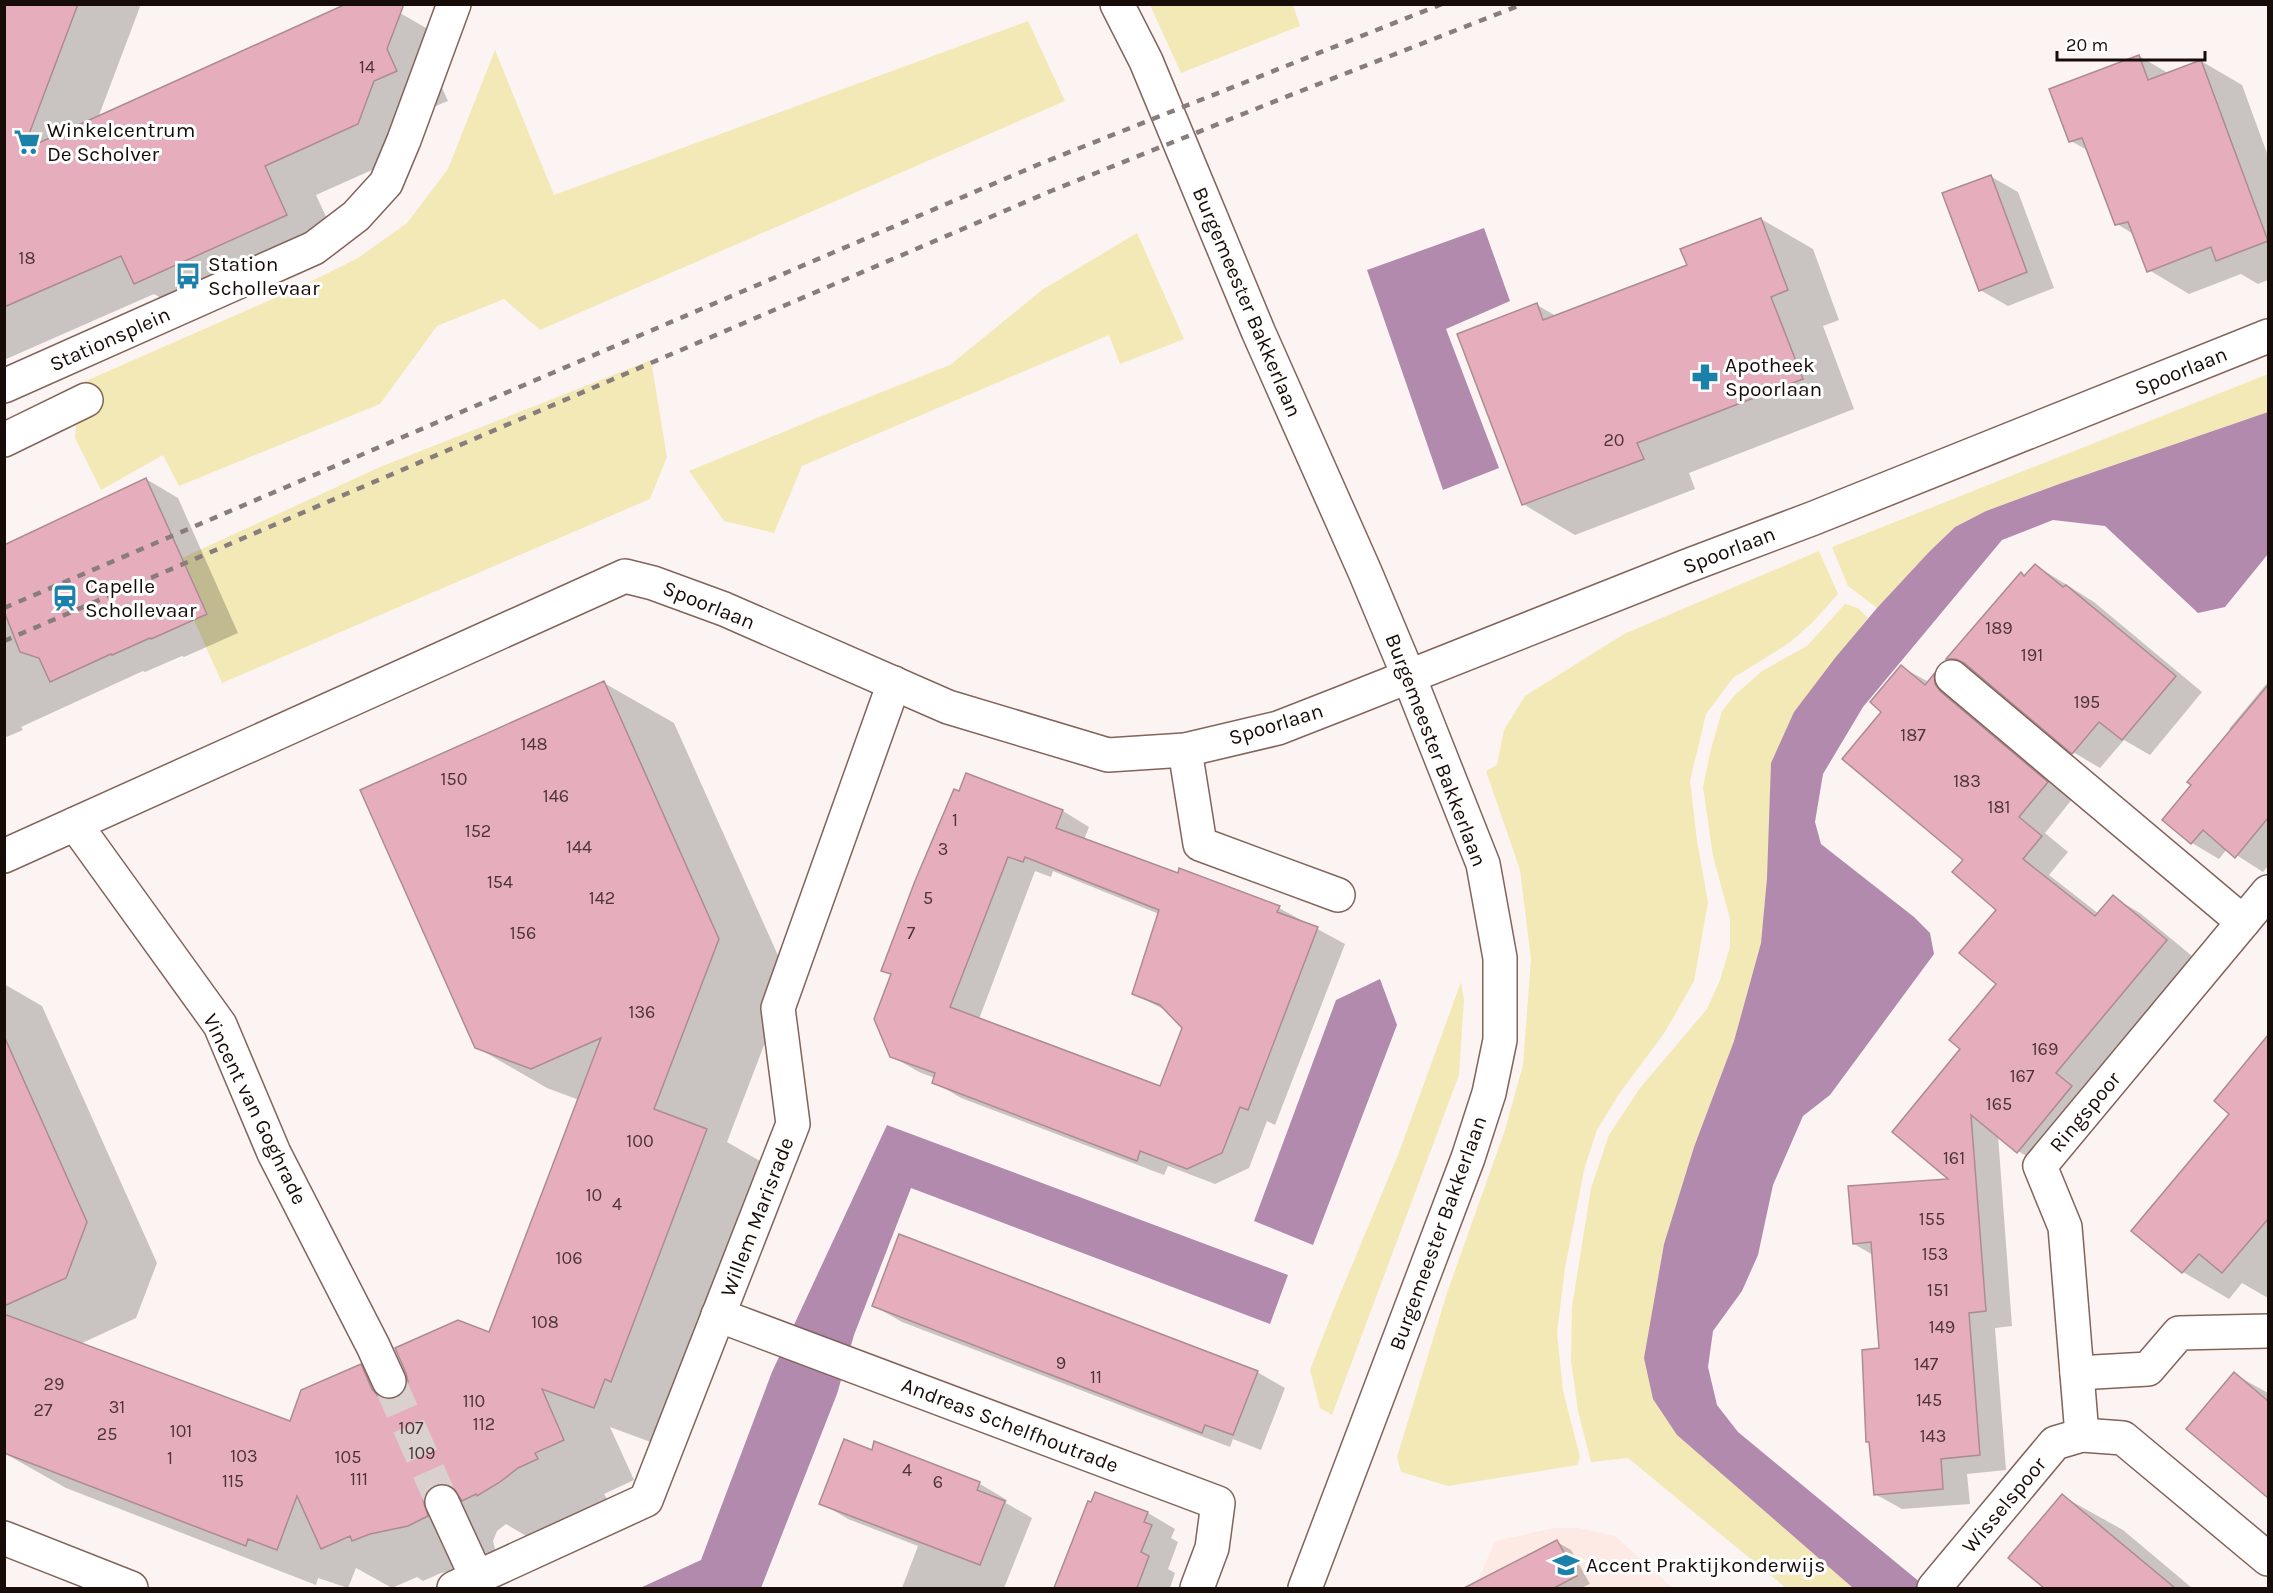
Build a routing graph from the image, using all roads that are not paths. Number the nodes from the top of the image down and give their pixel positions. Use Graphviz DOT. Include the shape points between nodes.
graph roads {
  1 [pos="454,4"];
  2 [pos="1117,4"];
  3 [pos="2268,336"];
  4 [pos="4,386"];
  5 [pos="86,400"];
  6 [pos="4,440"];
  7 [pos="1409,677"];
  8 [pos="1952,677"];
  9 [pos="894,683"];
  10 [pos="1185,750"];
  11 [pos="75,824"];
  12 [pos="4,856"];
  13 [pos="2268,892"];
  14 [pos="1338,895"];
  15 [pos="2242,922"];
  16 [pos="718,1315"];
  17 [pos="2268,1331"];
  18 [pos="2077,1374"];
  19 [pos="389,1381"];
  20 [pos="2082,1435"];
  21 [pos="442,1502"];
  22 [pos="4,1538"];
  23 [pos="2268,1558"];
  24 [pos="465,1583"];
  25 [pos="1937,1585"];
  26 [pos="124,1587"];
  27 [pos="1197,1588"];
  28 [pos="1305,1588"];
  1 -- 4 [label="street, Stationsplein" via="386,183 356,216 314,248"];
  2 -- 7 [label="street, Burgemeester Bakkerlaan" via="1146,61 1258,331"];
  3 -- 7 [label="street, Spoorlaan"];
  5 -- 6 [label="street"];
  7 -- 10 [label="street, Spoorlaan" via="1278,728"];
  7 -- 28 [label="street, Burgemeester Bakkerlaan" via="1484,864 1500,958 1500,1040 1489,1093 1468,1158"];
  8 -- 15 [label="street"];
  9 -- 10 [label="street, Spoorlaan" via="948,707 1108,755"];
  9 -- 11 [label="street, Spoorlaan" via="724,609 625,576"];
  9 -- 16 [label="street, Willem Marisrade" via="778,1008 793,1124"];
  10 -- 14 [label="street" via="1200,844"];
  11 -- 12 [label="street, Spoorlaan"];
  11 -- 19 [label="street, Vincent van Goghrade" via="220,1024 274,1153"];
  13 -- 15 [label="street, Ringspoor"];
  15 -- 18 [label="street, Ringspoor" via="2040,1166 2065,1227"];
  16 -- 24 [label="street, Willem Marisrade" via="645,1500"];
  16 -- 27 [label="street, Andreas Schelfhoutrade" via="1218,1503 1212,1548"];
  17 -- 18 [label="street" via="2179,1333 2148,1369"];
  18 -- 20 [label="street, Ringspoor"];
  20 -- 23 [label="street" via="2122,1438"];
  20 -- 25 [label="street, Wisselspoor" via="2055,1443"];
  21 -- 24 [label="street"];
  22 -- 26 [label="street"];
}
